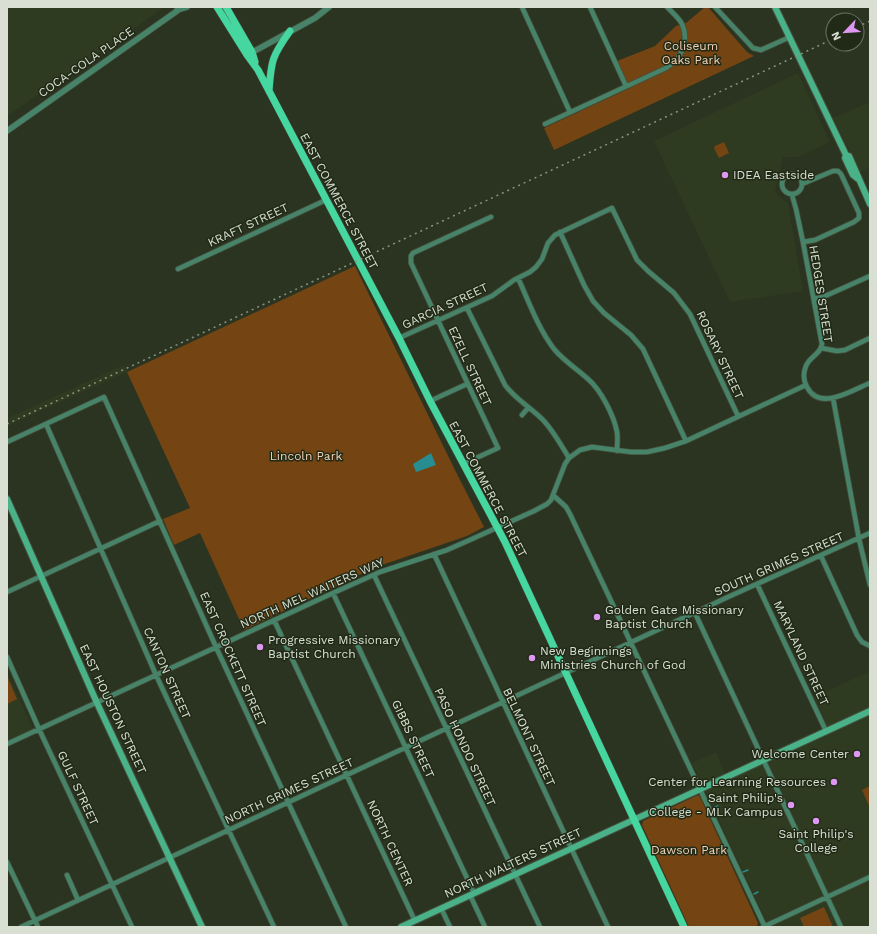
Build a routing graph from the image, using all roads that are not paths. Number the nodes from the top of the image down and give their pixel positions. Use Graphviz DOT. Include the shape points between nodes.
graph roads {
  1 [pos="187,7"];
  2 [pos="226,7"];
  3 [pos="329,7"];
  4 [pos="522,7"];
  5 [pos="590,7"];
  6 [pos="668,7"];
  7 [pos="715,7"];
  8 [pos="775,7"];
  9 [pos="217,8"];
  10 [pos="178,9"];
  11 [pos="290,31"];
  12 [pos="790,37"];
  13 [pos="249,53"];
  14 [pos="626,86"];
  15 [pos="269,91"];
  16 [pos="570,112"];
  17 [pos="545,124"];
  18 [pos="7,131"];
  19 [pos="802,184"];
  20 [pos="792,195"];
  21 [pos="326,200"];
  22 [pos="870,204"];
  23 [pos="612,208"];
  24 [pos="491,217"];
  25 [pos="560,232"];
  26 [pos="803,242"];
  27 [pos="178,269"];
  28 [pos="870,276"];
  29 [pos="518,278"];
  30 [pos="814,299"];
  31 [pos="467,308"];
  32 [pos="438,320"];
  33 [pos="399,338"];
  34 [pos="870,338"];
  35 [pos="821,348"];
  36 [pos="870,383"];
  37 [pos="467,384"];
  38 [pos="806,386"];
  39 [pos="833,398"];
  40 [pos="430,401"];
  41 [pos="528,408"];
  42 [pos="522,415"];
  43 [pos="738,416"];
  44 [pos="46,424"];
  45 [pos="686,441"];
  46 [pos="7,442"];
  47 [pos="617,451"];
  48 [pos="569,458"];
  49 [pos="463,464"];
  50 [pos="553,495"];
  51 [pos="7,499"];
  52 [pos="160,521"];
  53 [pos="497,528"];
  54 [pos="870,533"];
  55 [pos="859,539"];
  56 [pos="101,548"];
  57 [pos="434,554"];
  58 [pos="821,556"];
  59 [pos="374,575"];
  60 [pos="41,576"];
  61 [pos="870,582"];
  62 [pos="757,584"];
  63 [pos="7,592"];
  64 [pos="333,593"];
  65 [pos="695,613"];
  66 [pos="274,620"];
  67 [pos="631,643"];
  68 [pos="870,646"];
  69 [pos="216,647"];
  70 [pos="7,657"];
  71 [pos="566,674"];
  72 [pos="156,675"];
  73 [pos="502,702"];
  74 [pos="97,703"];
  75 [pos="870,711"];
  76 [pos="446,728"];
  77 [pos="39,729"];
  78 [pos="826,731"];
  79 [pos="7,744"];
  80 [pos="406,747"];
  81 [pos="763,760"];
  82 [pos="347,774"];
  83 [pos="700,789"];
  84 [pos="288,802"];
  85 [pos="634,820"];
  86 [pos="229,830"];
  87 [pos="571,849"];
  88 [pos="170,858"];
  89 [pos="7,862"];
  90 [pos="515,874"];
  91 [pos="67,875"];
  92 [pos="870,877"];
  93 [pos="112,885"];
  94 [pos="472,894"];
  95 [pos="827,897"];
  96 [pos="78,900"];
  97 [pos="441,908"];
  98 [pos="35,921"];
  99 [pos="415,921"];
  100 [pos="21,927"];
  101 [pos="38,927"];
  102 [pos="132,927"];
  103 [pos="202,927"];
  104 [pos="274,927"];
  105 [pos="346,927"];
  106 [pos="401,927"];
  107 [pos="450,927"];
  108 [pos="485,927"];
  109 [pos="540,927"];
  110 [pos="608,927"];
  111 [pos="684,927"];
  112 [pos="764,927"];
  113 [pos="841,927"];
  1 -- 10 [label="street, COCA-COLA PLACE"];
  2 -- 13 [label="main road, EAST COMMERCE STREET"];
  3 -- 11 [label="street" via="315,18"];
  4 -- 16 [label="street"];
  5 -- 14 [label="street"];
  6 -- 14 [label="street" via="682,24 684,31 685,41 681,54 671,65"];
  7 -- 12 [label="street" via="753,48 761,50"];
  8 -- 12 [label="main road"];
  9 -- 13 [label="main road, EAST COMMERCE STREET"];
  10 -- 18 [label="street, COCA-COLA PLACE"];
  11 -- 13 [label="street"];
  11 -- 15 [label="main road" via="274,54"];
  12 -- 22 [label="main road"];
  13 -- 15 [label="main road, EAST COMMERCE STREET"];
  14 -- 16 [label="street"];
  15 -- 21 [label="main road, EAST COMMERCE STREET"];
  16 -- 17 [label="street"];
  19 -- 20 [label="street" via="799,192"];
  19 -- 20 [label="street, HEDGES STREET" via="797,175 785,176 782,189"];
  19 -- 26 [label="street" via="838,171 859,213 859,218 854,222 815,240"];
  20 -- 26 [label="street, HEDGES STREET"];
  21 -- 27 [label="street, KRAFT STREET"];
  21 -- 33 [label="main road, EAST COMMERCE STREET"];
  23 -- 25 [label="street, GARCIA STREET"];
  23 -- 43 [label="street, ROSARY STREET" via="637,260 674,293 688,310"];
  24 -- 32 [label="street, EZELL STREET" via="411,256 411,263"];
  25 -- 29 [label="street, GARCIA STREET" via="548,243 536,267"];
  25 -- 45 [label="street" via="593,301 631,335 643,350"];
  26 -- 30 [label="street, HEDGES STREET"];
  28 -- 30 [label="street"];
  29 -- 31 [label="street, GARCIA STREET" via="492,296"];
  29 -- 47 [label="street" via="542,330 554,349 589,380 602,398 617,434"];
  30 -- 35 [label="street, HEDGES STREET"];
  31 -- 32 [label="street, GARCIA STREET"];
  31 -- 41 [label="street" via="505,385"];
  32 -- 33 [label="street, GARCIA STREET"];
  32 -- 37 [label="street, EZELL STREET"];
  33 -- 40 [label="main road, EAST COMMERCE STREET"];
  34 -- 35 [label="street" via="845,350"];
  35 -- 38 [label="street, HEDGES STREET" via="806,365"];
  36 -- 39 [label="street"];
  37 -- 40 [label="street"];
  37 -- 49 [label="street, EZELL STREET" via="498,448"];
  38 -- 39 [label="street" via="818,397"];
  38 -- 43 [label="street"];
  39 -- 55 [label="street"];
  40 -- 49 [label="main road, EAST COMMERCE STREET"];
  41 -- 42 [label="street"];
  41 -- 48 [label="street" via="549,427"];
  43 -- 45 [label="street"];
  44 -- 46 [label="street"];
  44 -- 52 [label="street, EAST CROCKETT STREET" via="104,397"];
  44 -- 56 [label="street, CANTON STREET"];
  45 -- 47 [label="street" via="656,451"];
  47 -- 48 [label="street" via="592,447 580,450"];
  48 -- 50 [label="street" via="561,471"];
  49 -- 53 [label="main road, EAST COMMERCE STREET"];
  50 -- 53 [label="street, NORTH MEL WAITERS WAY" via="542,508"];
  50 -- 67 [label="street" via="570,514"];
  51 -- 60 [label="main road, EAST HOUSTON STREET"];
  52 -- 56 [label="street"];
  52 -- 69 [label="street, EAST CROCKETT STREET"];
  53 -- 57 [label="street, NORTH MEL WAITERS WAY"];
  53 -- 71 [label="main road, EAST COMMERCE STREET"];
  54 -- 55 [label="street, SOUTH GRIMES STREET"];
  55 -- 58 [label="street, SOUTH GRIMES STREET"];
  55 -- 61 [label="street"];
  56 -- 60 [label="street"];
  56 -- 72 [label="street, CANTON STREET"];
  57 -- 59 [label="street, NORTH MEL WAITERS WAY"];
  57 -- 73 [label="street, BELMONT STREET"];
  58 -- 62 [label="street, SOUTH GRIMES STREET"];
  58 -- 68 [label="street" via="857,635 862,642"];
  59 -- 64 [label="street, NORTH MEL WAITERS WAY"];
  59 -- 76 [label="street, PASO HONDO STREET"];
  60 -- 63 [label="street"];
  60 -- 74 [label="main road, EAST HOUSTON STREET"];
  62 -- 65 [label="street, SOUTH GRIMES STREET"];
  62 -- 78 [label="street, MARYLAND STREET"];
  64 -- 66 [label="street, NORTH MEL WAITERS WAY"];
  64 -- 80 [label="street, GIBBS STREET"];
  65 -- 67 [label="street, SOUTH GRIMES STREET"];
  65 -- 81 [label="street"];
  66 -- 69 [label="street, NORTH MEL WAITERS WAY"];
  66 -- 82 [label="street, NORTH CENTER"];
  67 -- 71 [label="street, SOUTH GRIMES STREET"];
  67 -- 83 [label="street"];
  69 -- 72 [label="street, NORTH MEL WAITERS WAY"];
  69 -- 84 [label="street, EAST CROCKETT STREET"];
  70 -- 77 [label="street, GULF STREET"];
  71 -- 73 [label="street, NORTH GRIMES STREET"];
  71 -- 85 [label="main road, EAST COMMERCE STREET"];
  72 -- 74 [label="street, NORTH MEL WAITERS WAY"];
  72 -- 86 [label="street, CANTON STREET"];
  73 -- 76 [label="street, NORTH GRIMES STREET"];
  73 -- 87 [label="street, BELMONT STREET"];
  74 -- 77 [label="street, NORTH MEL WAITERS WAY"];
  74 -- 88 [label="main road, EAST HOUSTON STREET"];
  75 -- 78 [label="main road, NORTH WALTERS STREET"];
  76 -- 80 [label="street, NORTH GRIMES STREET"];
  76 -- 90 [label="street, PASO HONDO STREET"];
  77 -- 79 [label="street, NORTH MEL WAITERS WAY"];
  77 -- 93 [label="street, GULF STREET"];
  78 -- 81 [label="main road, NORTH WALTERS STREET"];
  80 -- 82 [label="street, NORTH GRIMES STREET"];
  80 -- 94 [label="street, GIBBS STREET"];
  81 -- 83 [label="main road, NORTH WALTERS STREET"];
  81 -- 95 [label="street"];
  82 -- 84 [label="street, NORTH GRIMES STREET"];
  82 -- 99 [label="street, NORTH CENTER"];
  83 -- 85 [label="main road, NORTH WALTERS STREET"];
  83 -- 112 [label="street"];
  84 -- 86 [label="street, NORTH GRIMES STREET"];
  84 -- 105 [label="street, EAST CROCKETT STREET"];
  85 -- 87 [label="main road, NORTH WALTERS STREET"];
  85 -- 111 [label="main road, EAST COMMERCE STREET"];
  86 -- 88 [label="street, NORTH GRIMES STREET"];
  86 -- 104 [label="street, CANTON STREET"];
  87 -- 90 [label="main road, NORTH WALTERS STREET"];
  87 -- 110 [label="street, BELMONT STREET"];
  88 -- 93 [label="street, NORTH GRIMES STREET"];
  88 -- 103 [label="main road, EAST HOUSTON STREET"];
  89 -- 98 [label="street"];
  90 -- 94 [label="main road, NORTH WALTERS STREET"];
  90 -- 109 [label="street, PASO HONDO STREET"];
  91 -- 96 [label="street"];
  92 -- 95 [label="street"];
  93 -- 96 [label="street, NORTH GRIMES STREET"];
  93 -- 102 [label="street, GULF STREET"];
  94 -- 97 [label="main road, NORTH WALTERS STREET"];
  94 -- 108 [label="street, GIBBS STREET"];
  95 -- 112 [label="street"];
  95 -- 113 [label="street"];
  96 -- 98 [label="street, NORTH GRIMES STREET"];
  97 -- 99 [label="main road, NORTH WALTERS STREET"];
  97 -- 107 [label="street"];
  98 -- 100 [label="street, NORTH GRIMES STREET"];
  98 -- 101 [label="street"];
  99 -- 106 [label="main road, NORTH WALTERS STREET"];
}
